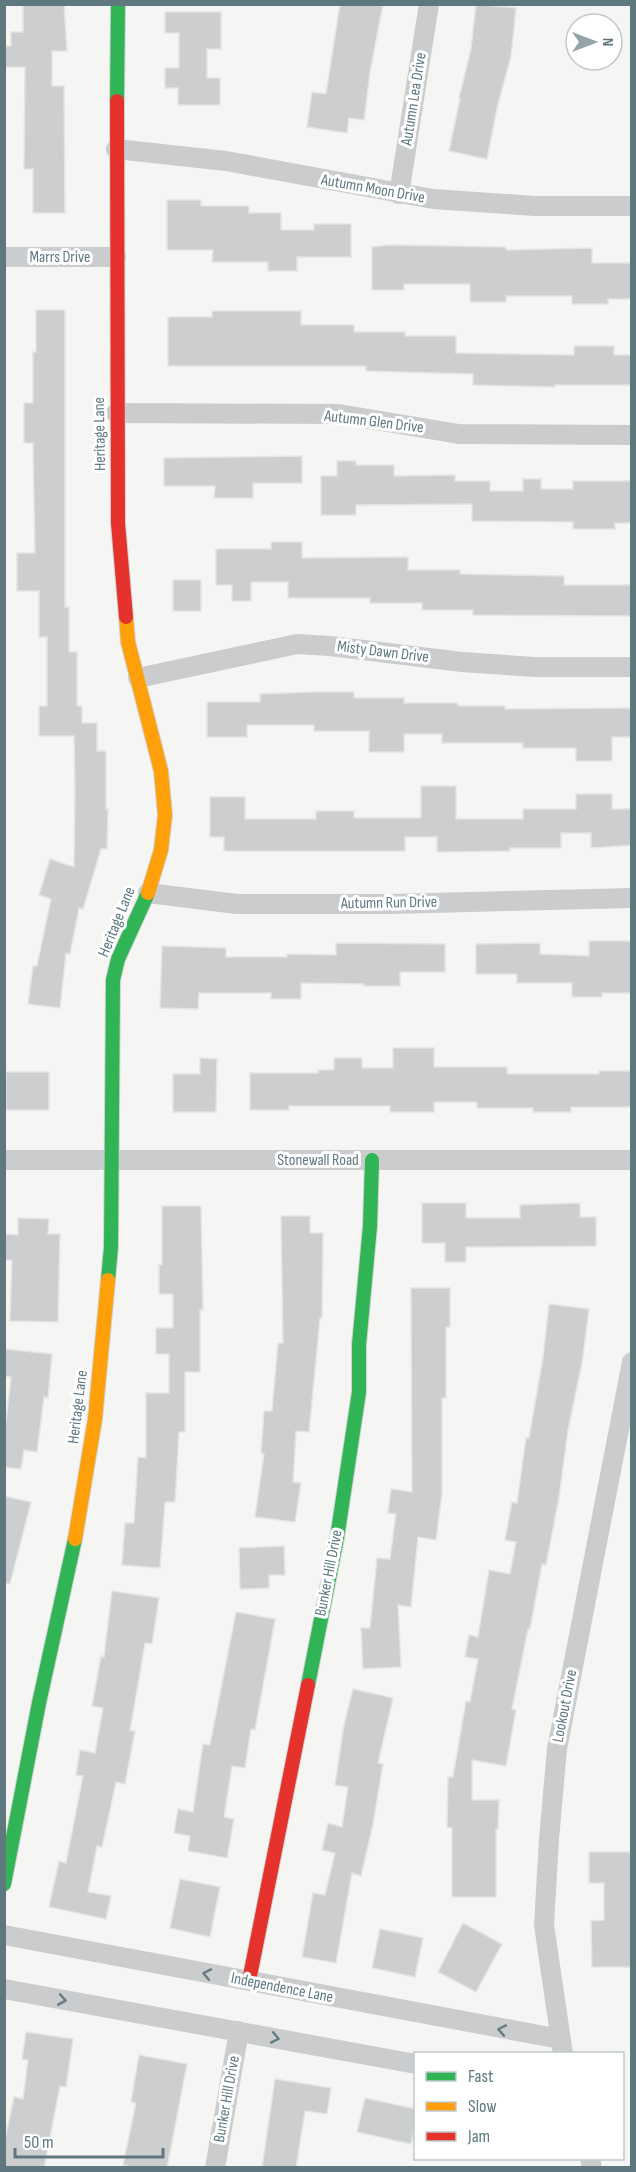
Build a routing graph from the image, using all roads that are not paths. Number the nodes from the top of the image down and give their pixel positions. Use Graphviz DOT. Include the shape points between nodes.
graph roads {
  1 [pos="118,4"];
  2 [pos="429,4"];
  3 [pos="116,149"];
  4 [pos="399,194"];
  5 [pos="632,206"];
  6 [pos="4,257"];
  7 [pos="116,257"];
  8 [pos="116,412"];
  9 [pos="632,435"];
  10 [pos="632,667"];
  11 [pos="138,678"];
  12 [pos="148,893"];
  13 [pos="632,898"];
  14 [pos="4,1160"];
  15 [pos="372,1160"];
  16 [pos="632,1160"];
  17 [pos="113,1161"];
  18 [pos="632,1362"];
  19 [pos="4,1884"];
  20 [pos="4,1935"];
  21 [pos="249,1982"];
  22 [pos="4,1989"];
  23 [pos="239,2031"];
  24 [pos="561,2046"];
  25 [pos="414,2064"];
  26 [pos="215,2168"];
  1 -- 3 [label="street, Heritage Lane"];
  2 -- 4 [label="street, Autumn Lea Drive"];
  3 -- 4 [label="street, Autumn Moon Drive" via="226,161"];
  3 -- 7 [label="street, Heritage Lane"];
  4 -- 5 [label="street, Autumn Moon Drive" via="433,200 536,206"];
  6 -- 7 [label="street, Marrs Drive"];
  7 -- 8 [label="street, Heritage Lane"];
  8 -- 9 [label="street, Autumn Glen Drive" via="339,414 459,434"];
  8 -- 11 [label="street, Heritage Lane" via="119,534 128,642"];
  10 -- 11 [label="street, Misty Dawn Drive" via="462,662 297,644"];
  11 -- 12 [label="street, Heritage Lane" via="161,771 165,815 161,850"];
  12 -- 13 [label="street, Autumn Run Drive" via="237,904"];
  12 -- 17 [label="street, Heritage Lane" via="118,959 113,980"];
  14 -- 17 [label="street, Stonewall Road"];
  15 -- 16 [label="street, Stonewall Road"];
  15 -- 17 [label="street, Stonewall Road"];
  15 -- 21 [label="street, Bunker Hill Drive" via="359,1392 337,1538"];
  17 -- 19 [label="street, Heritage Lane" via="111,1247 95,1419 76,1534"];
  18 -- 24 [label="street, Lookout Drive" via="557,1749 544,1925"];
  21 -- 20 [label="street, Independence Lane, one-way"];
  24 -- 21 [label="street, Independence Lane, one-way" via="523,2034"];
  22 -- 23 [label="street, one-way"];
  23 -- 25 [label="street, one-way"];
  23 -- 26 [label="street, Bunker Hill Drive"];
}
